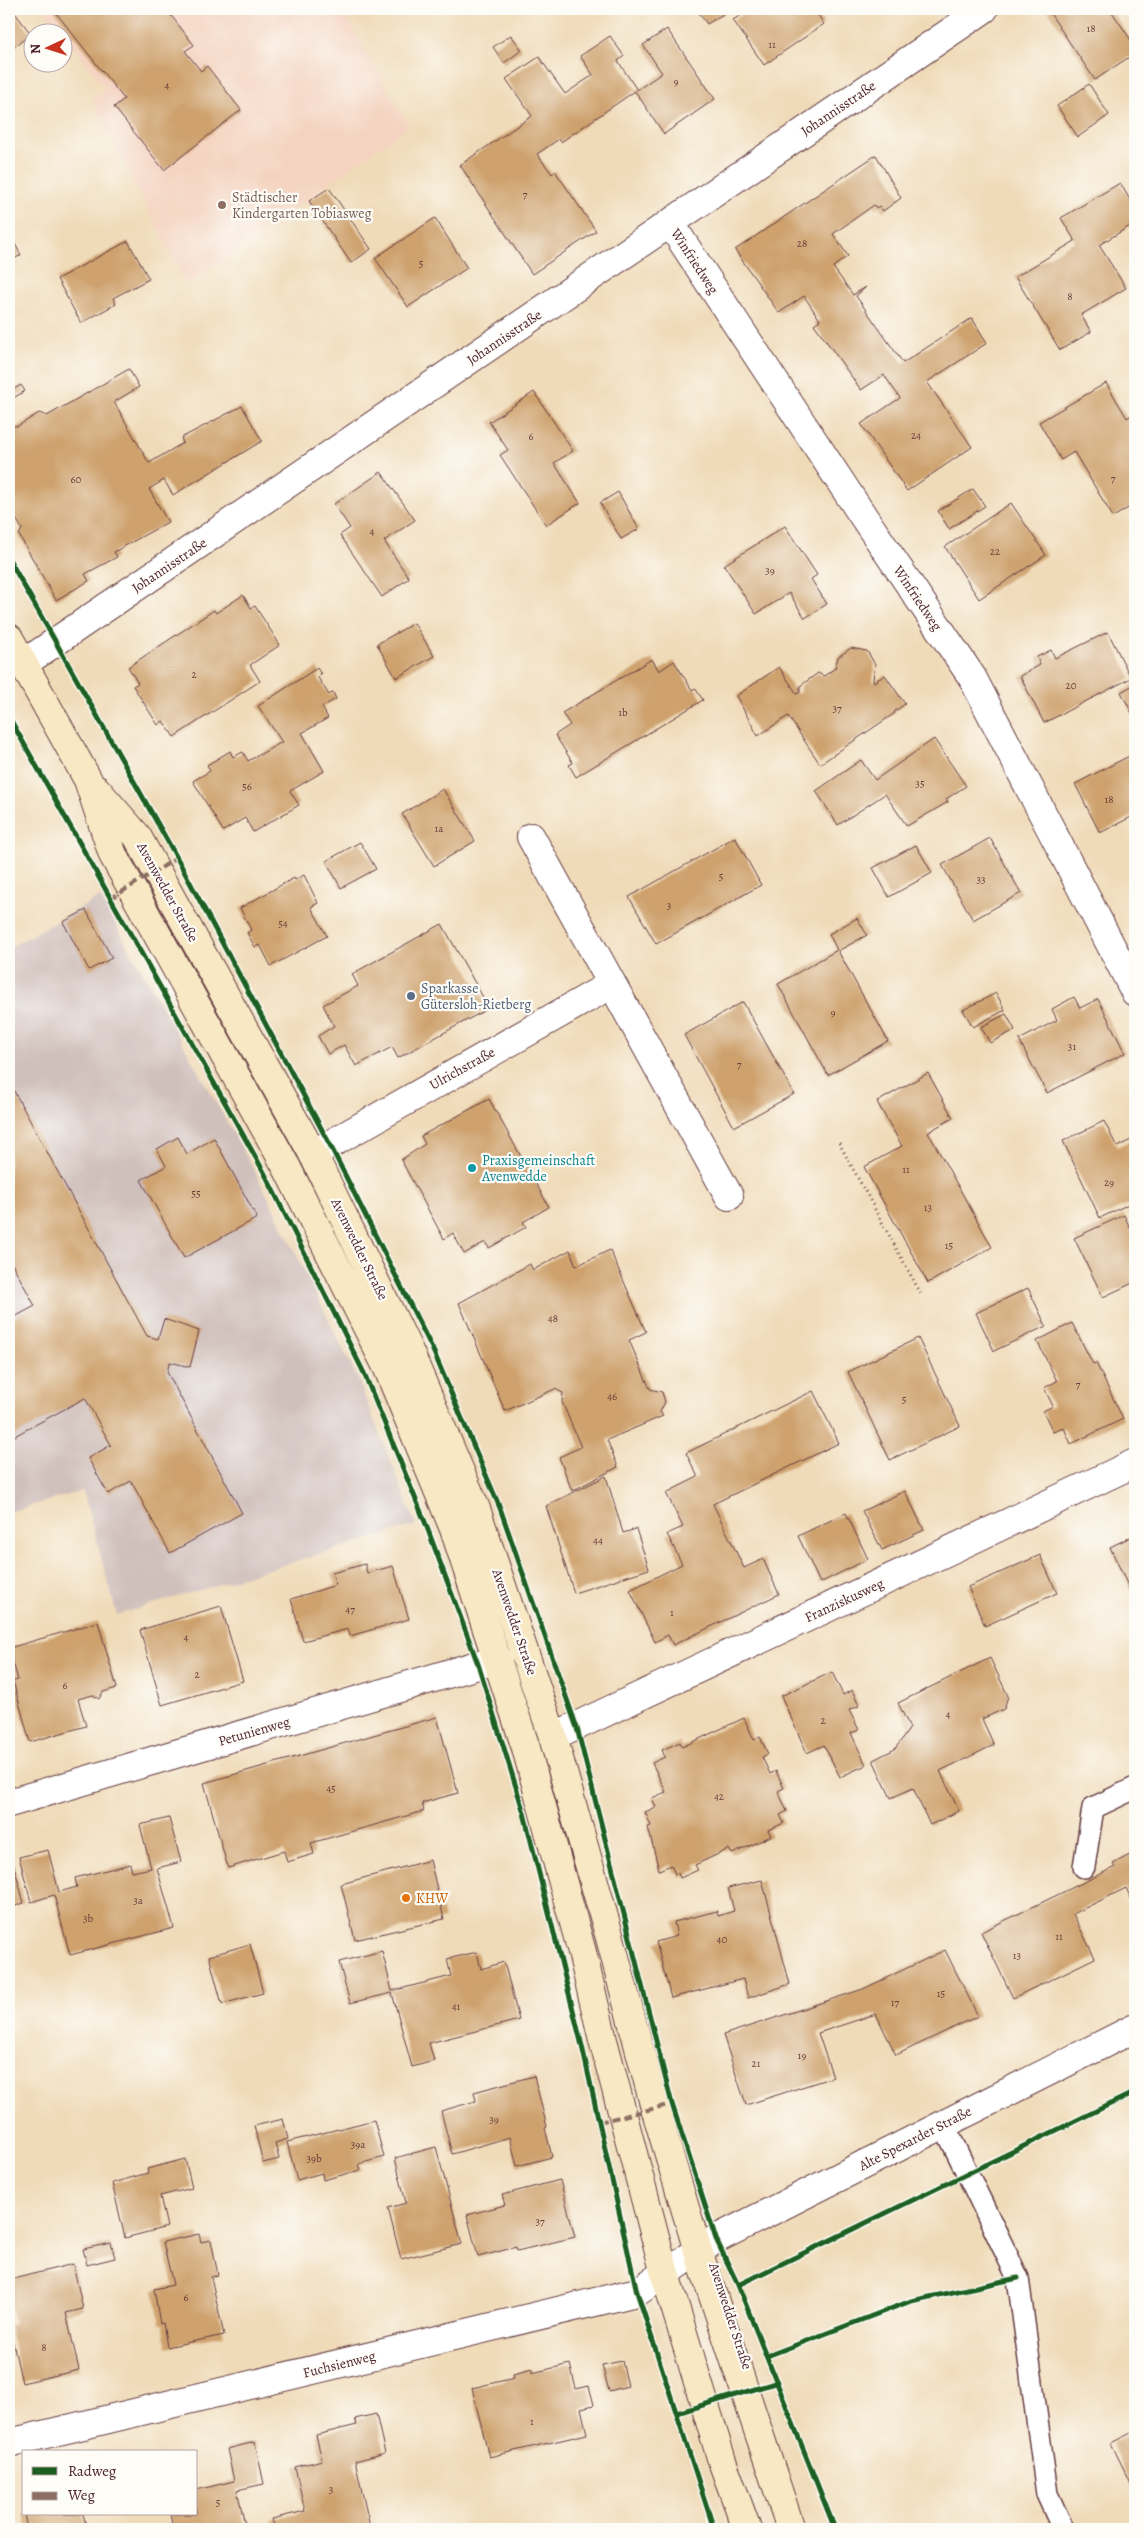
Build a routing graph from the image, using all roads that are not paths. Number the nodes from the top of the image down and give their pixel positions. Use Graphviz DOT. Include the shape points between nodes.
graph roads {
  1 [pos="984,9"];
  2 [pos="670,223"];
  3 [pos="9,638"];
  4 [pos="23,664"];
  5 [pos="88,780"];
  6 [pos="531,837"];
  7 [pos="612,984"];
  8 [pos="1135,992"];
  9 [pos="314,1154"];
  10 [pos="729,1196"];
  11 [pos="1135,1463"];
  12 [pos="498,1658"];
  13 [pos="553,1737"];
  14 [pos="1135,1788"];
  15 [pos="9,1803"];
  16 [pos="1084,1867"];
  17 [pos="1135,2028"];
  18 [pos="943,2123"];
  19 [pos="698,2251"];
  20 [pos="665,2274"];
  21 [pos="9,2444"];
  22 [pos="747,2529"];
  23 [pos="791,2529"];
  24 [pos="1063,2529"];
  1 -- 2 [label="street, Johannisstraße"];
  2 -- 4 [label="street, Johannisstraße"];
  2 -- 8 [label="street, Winfriedweg" via="972,677"];
  3 -- 4 [label="main road, Avenwedder Straße"];
  4 -- 5 [label="main road, Avenwedder Straße"];
  5 -- 9 [label="main road, Avenwedder Straße" via="137,836"];
  5 -- 12 [label="main road, Avenwedder Straße" via="113,855 286,1166 388,1369 454,1528"];
  6 -- 7 [label="street"];
  7 -- 9 [label="street, Ulrichstraße"];
  7 -- 10 [label="street"];
  9 -- 13 [label="main road, Avenwedder Straße" via="409,1351 476,1509"];
  11 -- 13 [label="street, Franziskusweg"];
  12 -- 15 [label="street, Petunienweg"];
  12 -- 20 [label="main road, Avenwedder Straße" via="582,1952"];
  13 -- 19 [label="main road, Avenwedder Straße" via="655,2108"];
  14 -- 16 [label="lane" via="1093,1808"];
  17 -- 18 [label="street, Alte Spexarder Straße"];
  18 -- 19 [label="street, Alte Spexarder Straße"];
  18 -- 24 [label="lane" via="1018,2278 1047,2494"];
  19 -- 20 [label="street, Alte Spexarder Straße"];
  19 -- 23 [label="main road, Avenwedder Straße"];
  20 -- 21 [label="street, Fuchsienweg" via="637,2292"];
  20 -- 22 [label="main road, Avenwedder Straße" via="722,2461"];
}
